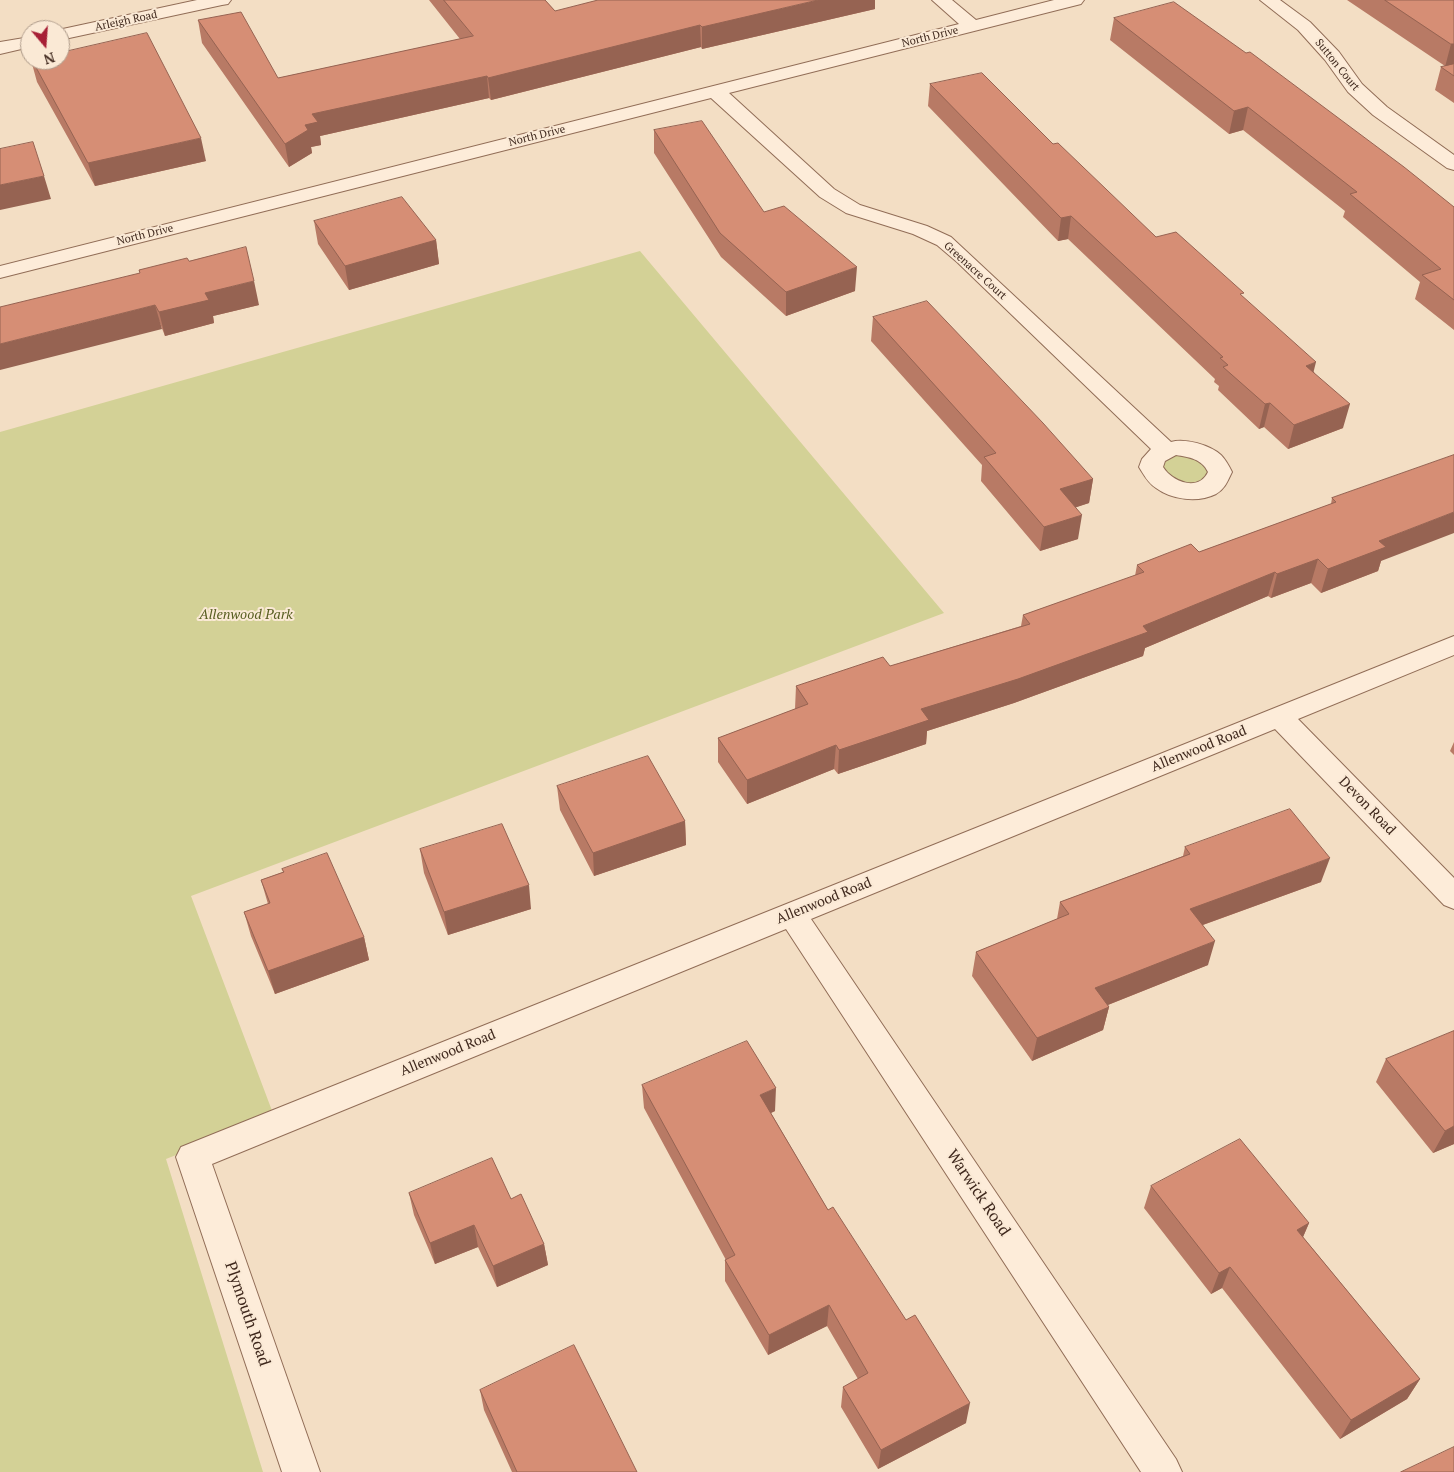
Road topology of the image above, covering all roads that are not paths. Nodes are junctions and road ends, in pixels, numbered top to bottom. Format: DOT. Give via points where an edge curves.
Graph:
graph roads {
  1 [pos="222,0"];
  2 [pos="941,0"];
  3 [pos="1075,0"];
  4 [pos="1269,0"];
  5 [pos="972,26"];
  6 [pos="70,33"];
  7 [pos="20,44"];
  8 [pos="0,48"];
  9 [pos="715,91"];
  10 [pos="1454,164"];
  11 [pos="0,272"];
  12 [pos="1166,450"];
  13 [pos="1454,645"];
  14 [pos="1279,716"];
  15 [pos="1454,897"];
  16 [pos="792,914"];
  17 [pos="193,1157"];
  18 [pos="301,1472"];
  19 [pos="1163,1472"];
  1 -- 6 [label="street, Arleigh Road"];
  2 -- 5 [label="street"];
  3 -- 5 [label="street, North Drive"];
  4 -- 10 [label="street, Sutton Court" via="1304,26 1332,56 1355,88 1380,111"];
  5 -- 9 [label="street, North Drive"];
  7 -- 8 [label="street"];
  9 -- 11 [label="street, North Drive"];
  9 -- 12 [label="street, Greenacre Court" via="827,193 853,209 920,230 944,242"];
  13 -- 14 [label="street, Allenwood Road"];
  14 -- 15 [label="street, Devon Road"];
  14 -- 16 [label="street, Allenwood Road"];
  16 -- 17 [label="street, Allenwood Road"];
  16 -- 19 [label="street, Warwick Road"];
  17 -- 18 [label="street, Plymouth Road"];
}
